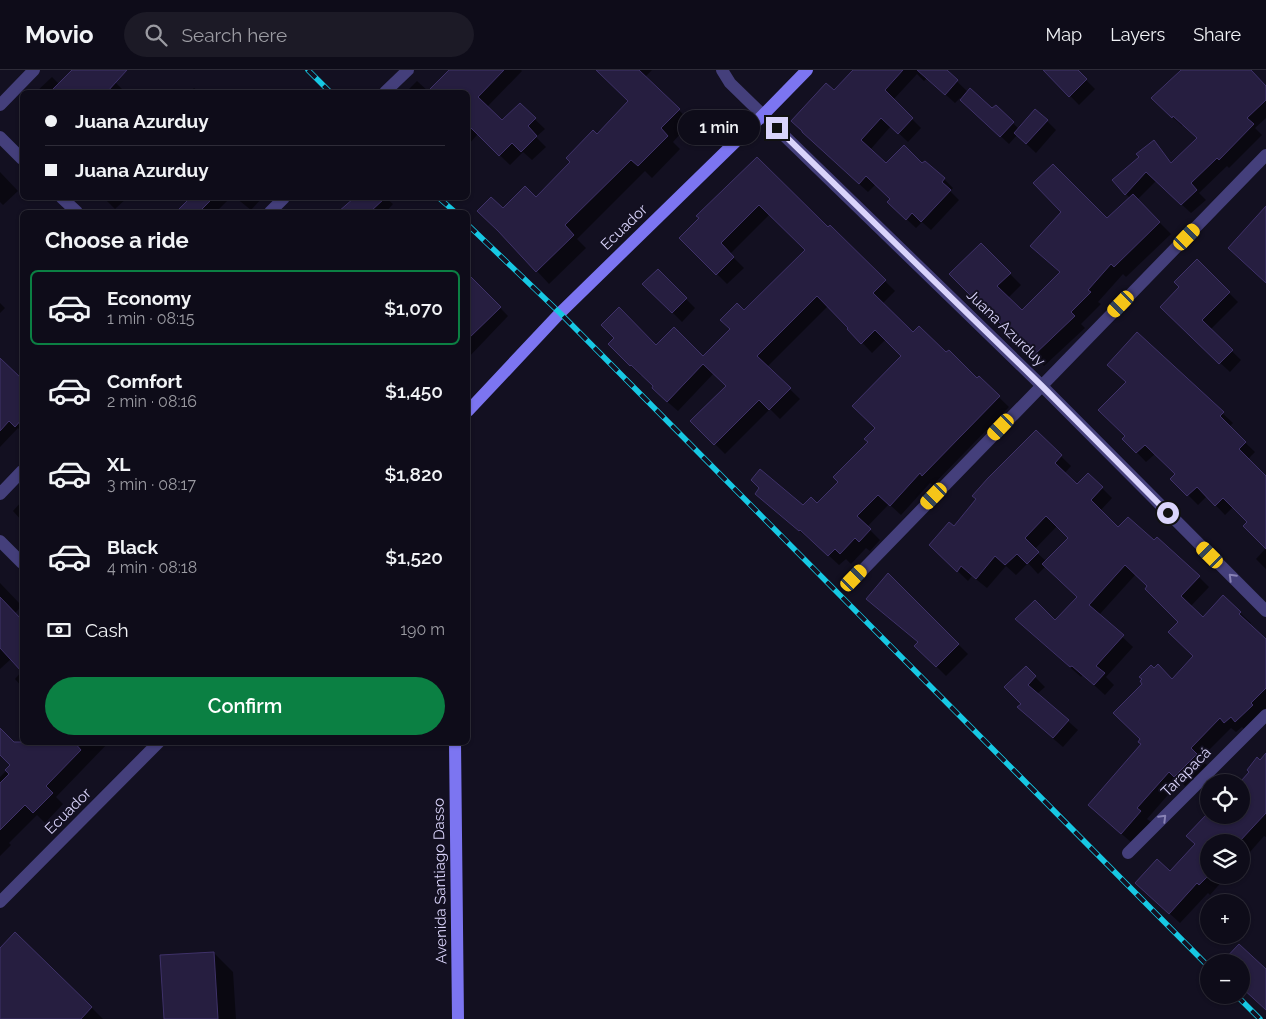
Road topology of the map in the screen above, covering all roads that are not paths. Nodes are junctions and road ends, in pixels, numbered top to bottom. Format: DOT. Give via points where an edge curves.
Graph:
graph roads {
  1 [pos="34,70"];
  2 [pos="408,70"];
  3 [pos="722,70"];
  4 [pos="807,70"];
  5 [pos="387,90"];
  6 [pos="0,105"];
  7 [pos="763,115"];
  8 [pos="0,137"];
  9 [pos="1266,155"];
  10 [pos="20,157"];
  11 [pos="64,200"];
  12 [pos="282,200"];
  13 [pos="75,210"];
  14 [pos="272,210"];
  15 [pos="1042,386"];
  16 [pos="470,409"];
  17 [pos="20,473"];
  18 [pos="0,494"];
  19 [pos="0,541"];
  20 [pos="20,561"];
  21 [pos="854,578"];
  22 [pos="1266,611"];
  23 [pos="1266,715"];
  24 [pos="156,745"];
  25 [pos="455,745"];
  26 [pos="1128,852"];
  27 [pos="0,902"];
  28 [pos="458,1019"];
  1 -- 6 [label="street"];
  2 -- 5 [label="street"];
  3 -- 7 [label="street, Juana Azurduy" via="730,83"];
  4 -- 7 [label="main road, Ecuador"];
  7 -- 15 [label="street, Juana Azurduy"];
  7 -- 16 [label="main road, Ecuador" via="560,313"];
  8 -- 10 [label="street"];
  9 -- 15 [label="street"];
  11 -- 13 [label="street"];
  12 -- 14 [label="street"];
  15 -- 21 [label="street"];
  22 -- 15 [label="street, Juana Azurduy, one-way"];
  17 -- 18 [label="street"];
  19 -- 20 [label="street"];
  26 -- 23 [label="street, Tarapacá, one-way"];
  24 -- 27 [label="street, Ecuador"];
  25 -- 28 [label="main road, Avenida Santiago Dasso"];
}
